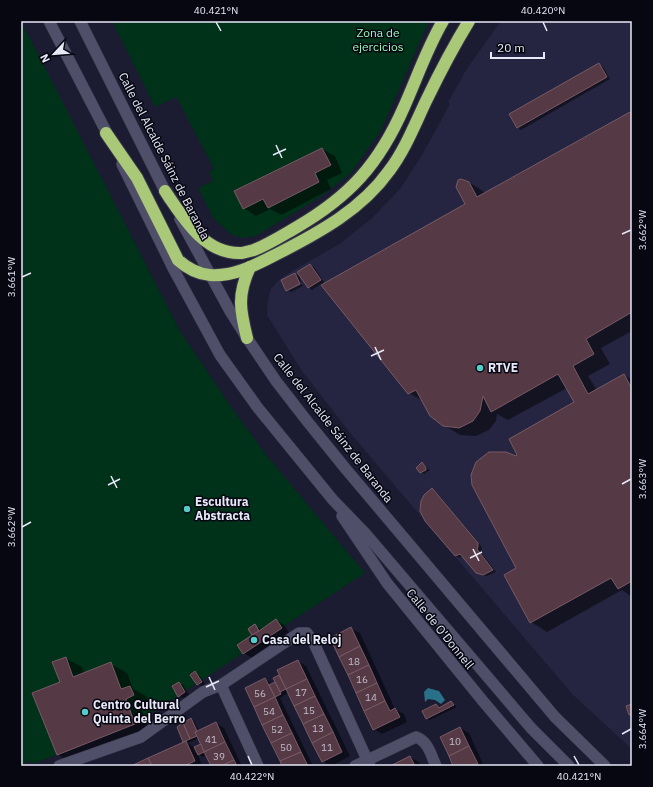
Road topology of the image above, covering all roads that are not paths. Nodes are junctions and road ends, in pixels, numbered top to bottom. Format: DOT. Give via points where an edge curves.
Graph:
graph roads {
  1 [pos="49,21"];
  2 [pos="80,21"];
  3 [pos="443,21"];
  4 [pos="469,21"];
  5 [pos="106,133"];
  6 [pos="165,191"];
  7 [pos="250,267"];
  8 [pos="211,275"];
  9 [pos="247,338"];
  10 [pos="333,500"];
  11 [pos="221,685"];
  12 [pos="369,763"];
  13 [pos="59,766"];
  14 [pos="258,766"];
  15 [pos="355,766"];
  16 [pos="436,766"];
  17 [pos="538,766"];
  18 [pos="570,766"];
  19 [pos="605,766"];
  1 -- 5 [label="street"];
  2 -- 6 [label="street, Calle del Alcalde Sáinz de Baranda"];
  3 -- 6 [label="highway" via="387,142 367,172 348,192 322,212 258,248 242,253 229,251 202,239 186,223"];
  4 -- 7 [label="highway" via="448,55 412,131 390,170 372,192 334,222"];
  5 -- 8 [label="highway" via="137,178 178,260 186,268"];
  5 -- 10 [label="street" via="174,270 220,355 258,408"];
  6 -- 8 [label="street, Calle del Alcalde Sáinz de Baranda"];
  7 -- 8 [label="highway" via="230,274"];
  7 -- 9 [label="highway" via="245,279 240,310"];
  8 -- 9 [label="street, Calle del Alcalde Sáinz de Baranda"];
  9 -- 19 [label="street, Calle del Alcalde Sáinz de Baranda" via="276,381 345,468 555,717"];
  10 -- 17 [label="street, Calle de O'Donnell" via="387,583"];
  10 -- 18 [label="street" via="365,533 531,728"];
  11 -- 12 [label="street" via="292,635 307,633"];
  11 -- 13 [label="street" via="202,692 141,737"];
  11 -- 14 [label="street"];
  12 -- 15 [label="street"];
  12 -- 16 [label="street" via="416,738 422,739"];
}
